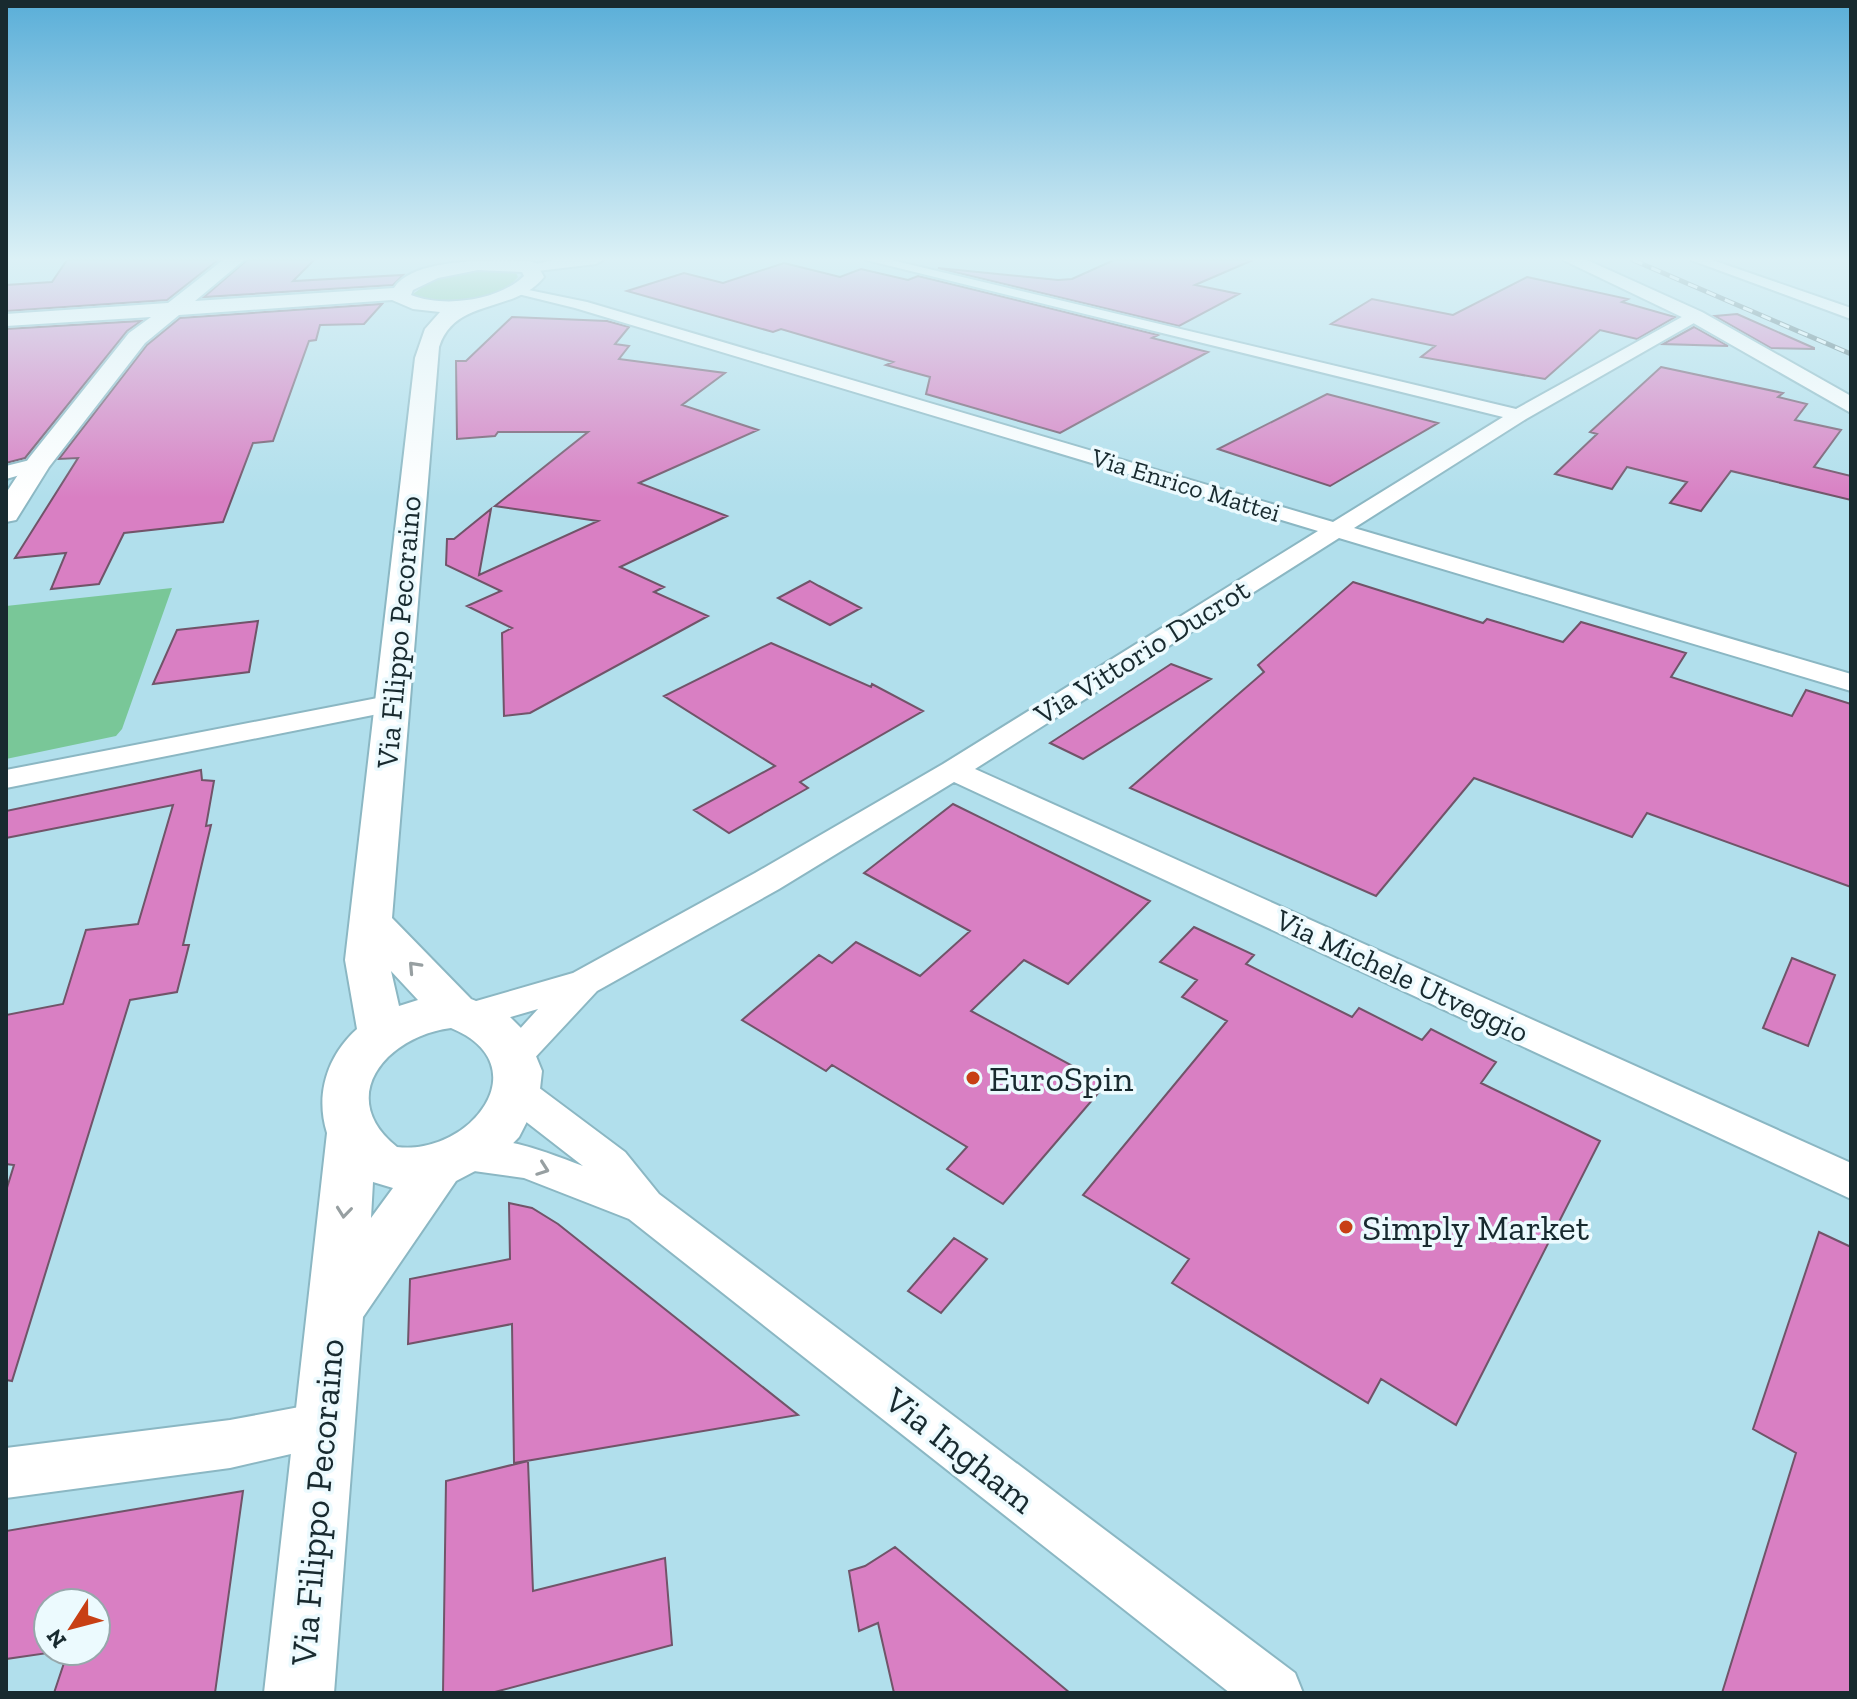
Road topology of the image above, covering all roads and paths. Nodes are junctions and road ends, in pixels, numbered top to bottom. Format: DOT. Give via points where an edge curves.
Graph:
graph roads {
  1 [pos="136,339"];
  2 [pos="697,339"];
  3 [pos="1203,339"];
  4 [pos="1654,339"];
  5 [pos="1735,339"];
  6 [pos="428,341"];
  7 [pos="1851,406"];
  8 [pos="1519,415"];
  9 [pos="38,464"];
  10 [pos="6,473"];
  11 [pos="6,514"];
  12 [pos="1336,530"];
  13 [pos="1851,683"];
  14 [pos="393,703"];
  15 [pos="953,770"];
  16 [pos="6,779"];
  17 [pos="373,924"];
  18 [pos="585,982"];
  19 [pos="464,1013"];
  20 [pos="381,1034"];
  21 [pos="516,1073"];
  22 [pos="352,1134"];
  23 [pos="451,1162"];
  24 [pos="1851,1182"];
  25 [pos="644,1206"];
  26 [pos="334,1312"];
  27 [pos="326,1425"];
  28 [pos="6,1473"];
  29 [pos="299,1693"];
  30 [pos="1275,1693"];
  1 -- 9 [label="street"];
  2 -- 12 [label="street, Via Enrico Mattei"];
  3 -- 8 [label="street"];
  4 -- 8 [label="street, Via Vittorio Ducrot"];
  5 -- 7 [label="street"];
  6 -- 14 [label="street, Via Filippo Pecoraino"];
  8 -- 12 [label="street, Via Vittorio Ducrot"];
  9 -- 10 [label="street"];
  9 -- 11 [label="street"];
  12 -- 13 [label="street, Via Enrico Mattei"];
  12 -- 15 [label="street, Via Vittorio Ducrot"];
  14 -- 16 [label="street"];
  14 -- 17 [label="street, Via Filippo Pecoraino"];
  15 -- 18 [label="street, Via Vittorio Ducrot"];
  15 -- 24 [label="street, Via Michele Utveggio"];
  19 -- 17 [label="street, one-way"];
  17 -- 20 [label="street, Via Filippo Pecoraino" via="367,960"];
  18 -- 19 [label="street"];
  18 -- 21 [label="street"];
  19 -- 20 [label="street" via="427,1014"];
  19 -- 21 [label="street" via="492,1026"];
  20 -- 22 [label="street" via="351,1073 345,1116"];
  21 -- 23 [label="street" via="502,1126 486,1143"];
  21 -- 25 [label="street" via="610,1164"];
  22 -- 23 [label="street" via="367,1155 387,1167"];
  22 -- 26 [label="street, Via Filippo Pecoraino, one-way"];
  23 -- 25 [label="street, one-way" via="526,1162"];
  23 -- 26 [label="street"];
  25 -- 30 [label="street, Via Ingham"];
  26 -- 27 [label="street, Via Filippo Pecoraino"];
  27 -- 28 [label="street" via="230,1444"];
  27 -- 29 [label="street, Via Filippo Pecoraino"];
}
